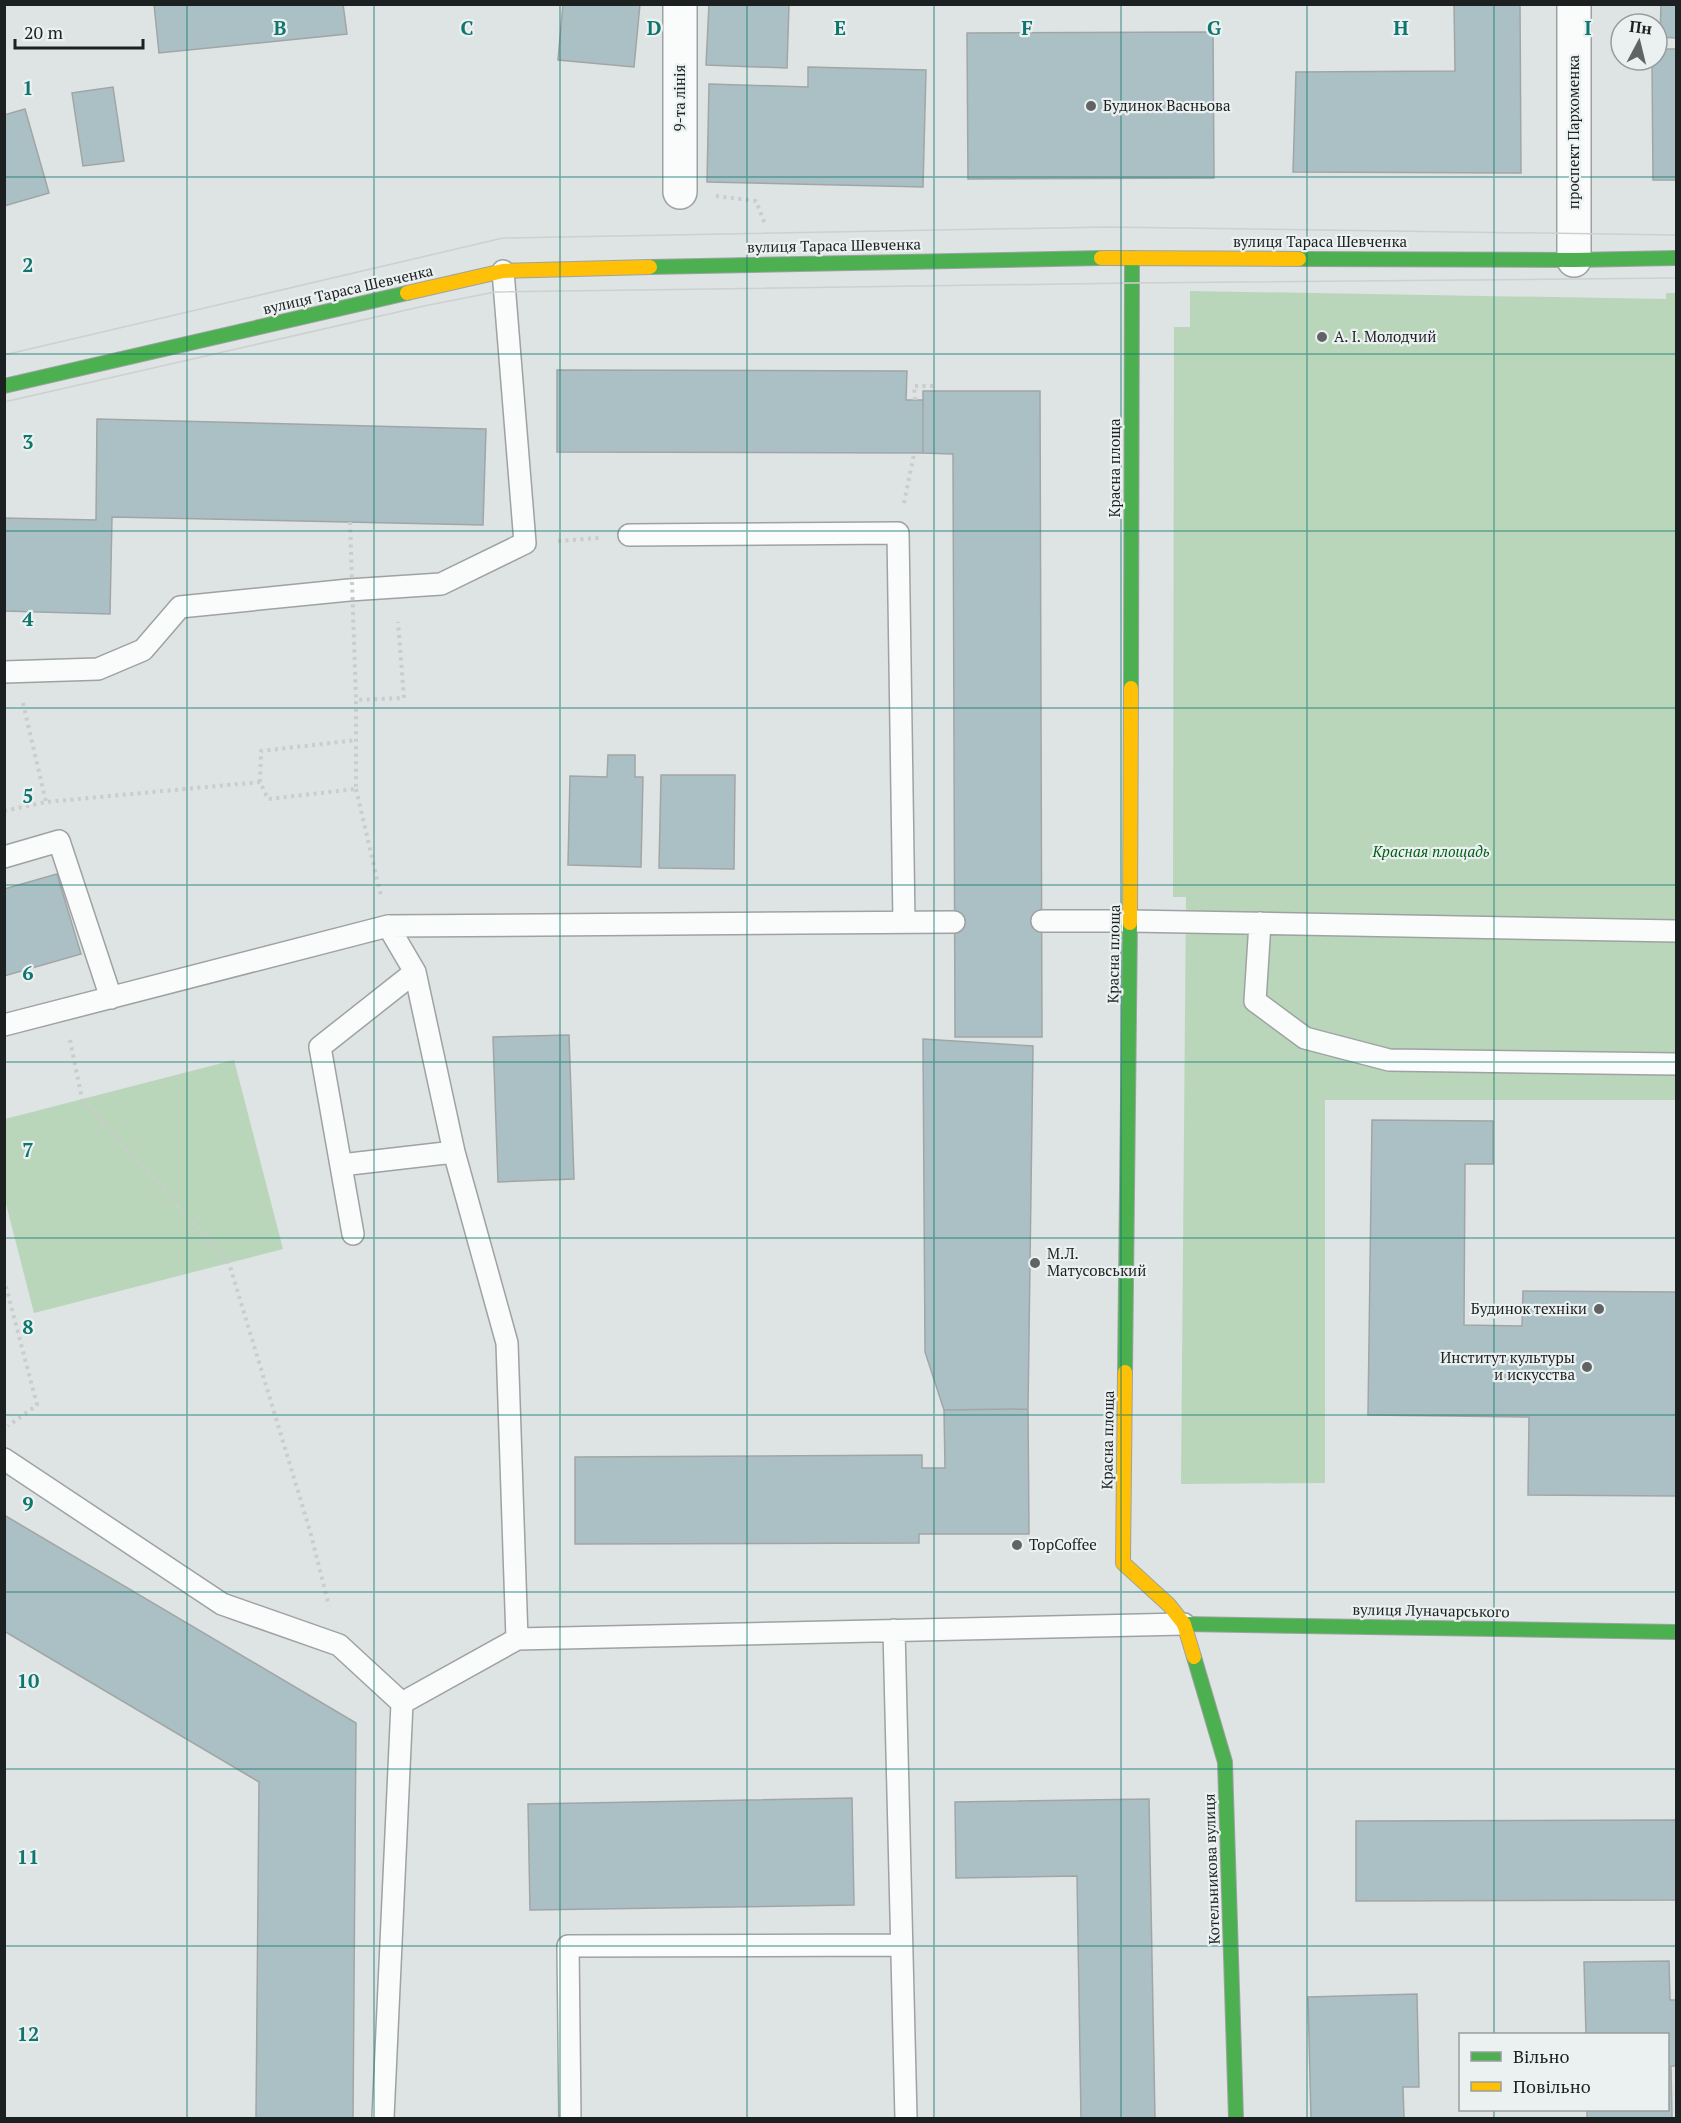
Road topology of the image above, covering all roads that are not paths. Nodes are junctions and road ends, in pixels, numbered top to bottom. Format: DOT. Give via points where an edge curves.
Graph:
graph roads {
  1 [pos="680,4"];
  2 [pos="1574,4"];
  3 [pos="680,192"];
  4 [pos="1132,258"];
  5 [pos="1677,258"];
  6 [pos="1574,260"];
  7 [pos="503,271"];
  8 [pos="4,386"];
  9 [pos="629,535"];
  10 [pos="10,672"];
  11 [pos="4,857"];
  12 [pos="1042,921"];
  13 [pos="1131,921"];
  14 [pos="904,922"];
  15 [pos="954,922"];
  16 [pos="1260,923"];
  17 [pos="388,926"];
  18 [pos="1677,931"];
  19 [pos="415,972"];
  20 [pos="111,998"];
  21 [pos="4,1024"];
  22 [pos="1677,1064"];
  23 [pos="454,1152"];
  24 [pos="341,1165"];
  25 [pos="353,1234"];
  26 [pos="4,1459"];
  27 [pos="1184,1624"];
  28 [pos="894,1630"];
  29 [pos="1677,1632"];
  30 [pos="518,1639"];
  31 [pos="402,1703"];
  32 [pos="901,1945"];
  33 [pos="383,2118"];
  34 [pos="570,2118"];
  35 [pos="906,2118"];
  36 [pos="1236,2118"];
  1 -- 3 [label="street, 9-та лінія"];
  2 -- 6 [label="street, проспект Пархоменка"];
  4 -- 6 [label="street, вулиця Тараса Шевченка"];
  4 -- 7 [label="street, вулиця Тараса Шевченка"];
  4 -- 13 [label="street, Красна площа"];
  5 -- 6 [label="street, вулиця Тараса Шевченка"];
  7 -- 8 [label="street, вулиця Тараса Шевченка"];
  7 -- 10 [label="lane" via="525,543 441,584 180,607 143,650 98,669"];
  9 -- 14 [label="lane" via="898,533"];
  11 -- 20 [label="lane" via="59,841"];
  12 -- 13 [label="lane"];
  13 -- 16 [label="lane"];
  13 -- 27 [label="street, Красна площа" via="1124,1563"];
  14 -- 15 [label="lane"];
  14 -- 17 [label="lane"];
  16 -- 18 [label="lane"];
  16 -- 22 [label="lane" via="1255,1001 1305,1038 1389,1060"];
  17 -- 19 [label="lane"];
  17 -- 20 [label="lane"];
  19 -- 23 [label="lane"];
  19 -- 24 [label="lane" via="320,1047"];
  20 -- 21 [label="lane"];
  23 -- 24 [label="lane"];
  23 -- 30 [label="lane" via="507,1343"];
  24 -- 25 [label="lane"];
  26 -- 31 [label="lane" via="222,1604 339,1645"];
  27 -- 28 [label="lane"];
  27 -- 29 [label="street, вулиця Луначарського"];
  27 -- 36 [label="street, Котельникова вулиця" via="1225,1762"];
  28 -- 30 [label="lane"];
  28 -- 32 [label="lane"];
  30 -- 31 [label="lane"];
  31 -- 33 [label="lane"];
  32 -- 34 [label="lane" via="568,1946"];
  32 -- 35 [label="lane"];
}
